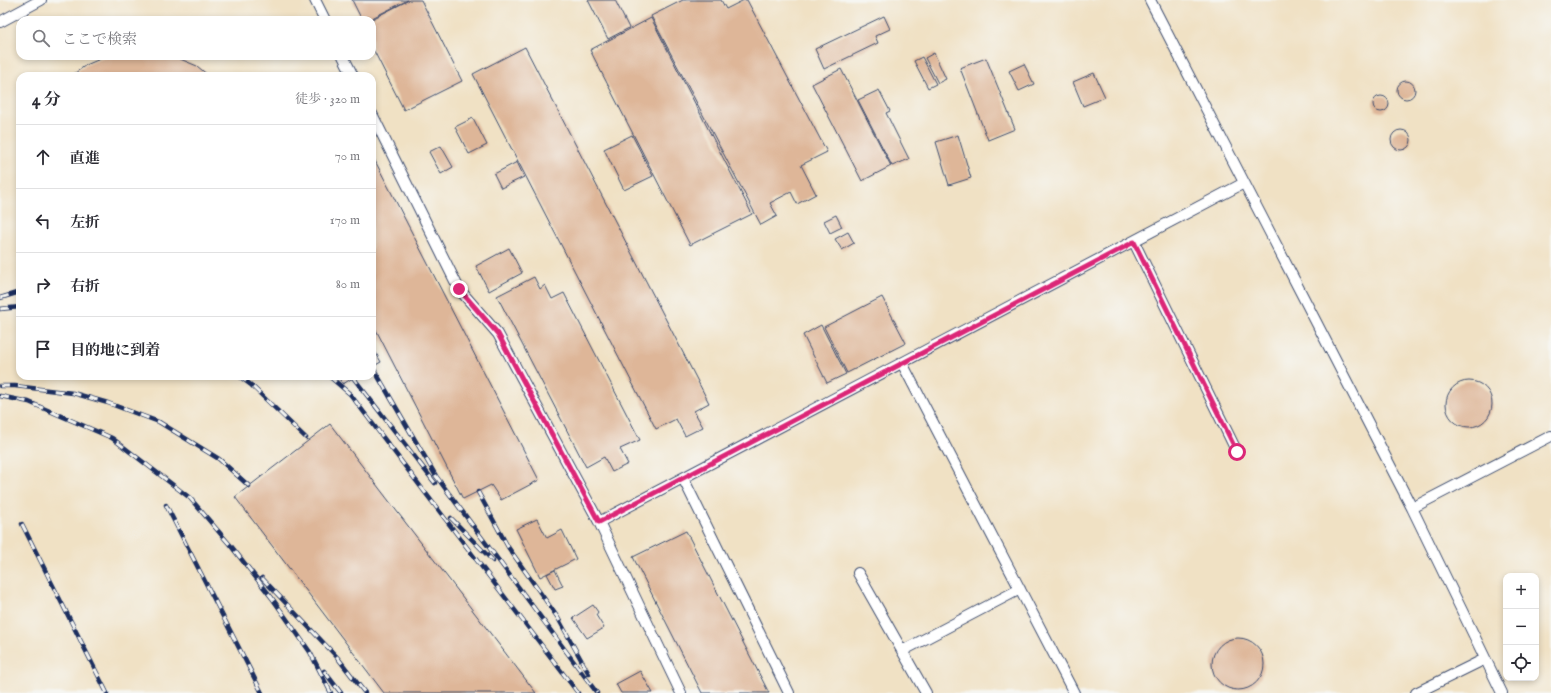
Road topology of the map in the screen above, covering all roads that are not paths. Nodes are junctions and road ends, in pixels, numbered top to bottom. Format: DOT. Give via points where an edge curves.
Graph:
graph roads {
  1 [pos="41,0"];
  2 [pos="315,0"];
  3 [pos="1150,0"];
  4 [pos="323,16"];
  5 [pos="0,22"];
  6 [pos="345,60"];
  7 [pos="351,72"];
  8 [pos="376,122"];
  9 [pos="1244,183"];
  10 [pos="1134,242"];
  11 [pos="902,363"];
  12 [pos="1551,436"];
  13 [pos="1237,452"];
  14 [pos="683,478"];
  15 [pos="1412,508"];
  16 [pos="599,522"];
  17 [pos="858,573"];
  18 [pos="1020,589"];
  19 [pos="902,651"];
  20 [pos="1485,659"];
  21 [pos="681,693"];
  22 [pos="789,693"];
  23 [pos="926,693"];
  24 [pos="1074,693"];
  25 [pos="1416,693"];
  26 [pos="1502,693"];
  1 -- 5 [label="lane"];
  2 -- 4 [label="lane"];
  3 -- 9 [label="lane"];
  6 -- 7 [label="lane"];
  8 -- 16 [label="lane" via="459,289 498,334"];
  9 -- 10 [label="lane"];
  9 -- 15 [label="lane"];
  10 -- 11 [label="lane"];
  10 -- 13 [label="lane"];
  11 -- 14 [label="lane"];
  11 -- 18 [label="lane"];
  12 -- 15 [label="lane"];
  14 -- 16 [label="lane"];
  14 -- 22 [label="lane"];
  15 -- 20 [label="lane"];
  16 -- 21 [label="lane"];
  17 -- 19 [label="lane"];
  18 -- 19 [label="lane"];
  18 -- 24 [label="lane"];
  19 -- 23 [label="lane"];
  20 -- 25 [label="lane"];
  20 -- 26 [label="lane"];
}
